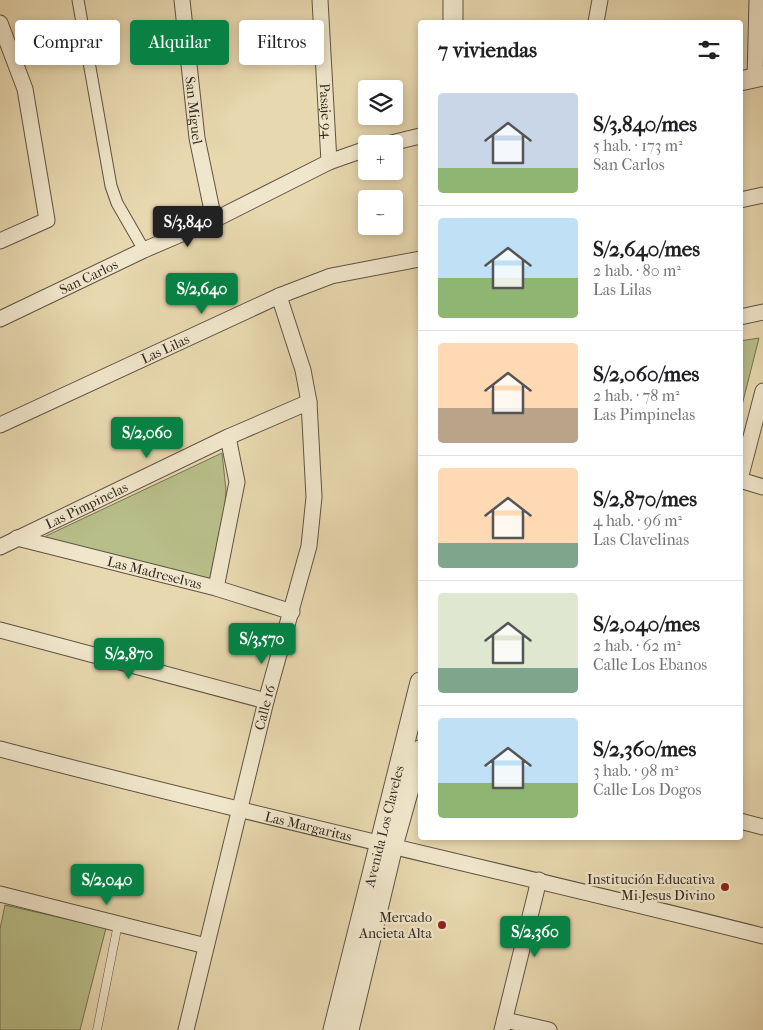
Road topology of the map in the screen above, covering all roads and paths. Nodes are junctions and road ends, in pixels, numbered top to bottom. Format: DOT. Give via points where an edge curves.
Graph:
graph roads {
  1 [pos="78,0"];
  2 [pos="182,0"];
  3 [pos="320,0"];
  4 [pos="453,0"];
  5 [pos="600,0"];
  6 [pos="757,0"];
  7 [pos="452,20"];
  8 [pos="596,20"];
  9 [pos="0,23"];
  10 [pos="753,78"];
  11 [pos="418,136"];
  12 [pos="403,140"];
  13 [pos="358,152"];
  14 [pos="329,162"];
  15 [pos="763,195"];
  16 [pos="743,199"];
  17 [pos="214,220"];
  18 [pos="0,241"];
  19 [pos="144,250"];
  20 [pos="418,259"];
  21 [pos="280,296"];
  22 [pos="763,312"];
  23 [pos="743,316"];
  24 [pos="0,320"];
  25 [pos="763,391"];
  26 [pos="309,402"];
  27 [pos="0,425"];
  28 [pos="228,437"];
  29 [pos="743,468"];
  30 [pos="743,481"];
  31 [pos="763,487"];
  32 [pos="17,538"];
  33 [pos="0,547"];
  34 [pos="216,588"];
  35 [pos="292,612"];
  36 [pos="0,630"];
  37 [pos="418,698"];
  38 [pos="266,701"];
  39 [pos="413,738"];
  40 [pos="0,749"];
  41 [pos="418,756"];
  42 [pos="240,810"];
  43 [pos="743,822"];
  44 [pos="763,827"];
  45 [pos="386,844"];
  46 [pos="539,880"];
  47 [pos="0,894"];
  48 [pos="118,924"];
  49 [pos="763,936"];
  50 [pos="206,946"];
  51 [pos="504,1025"];
  52 [pos="97,1030"];
  53 [pos="186,1030"];
  54 [pos="333,1030"];
  55 [pos="349,1030"];
  56 [pos="549,1030"];
  1 -- 19 [label="street" via="111,186"];
  2 -- 17 [label="street, San Miguel" via="198,146"];
  3 -- 14 [label="street, Pasaje 94"];
  4 -- 7 [label="street"];
  5 -- 8 [label="street"];
  6 -- 10 [label="street"];
  9 -- 18 [label="street" via="25,89 47,220"];
  11 -- 12 [label="street"];
  13 -- 14 [label="street, San Carlos"];
  14 -- 17 [label="street, San Carlos"];
  15 -- 16 [label="street"];
  17 -- 19 [label="street, San Carlos"];
  19 -- 24 [label="street, San Carlos"];
  20 -- 21 [label="street, Las Lilas" via="331,276"];
  21 -- 26 [label="street, Calle 16"];
  21 -- 27 [label="street, Las Lilas"];
  22 -- 23 [label="street"];
  25 -- 29 [label="street"];
  26 -- 28 [label="street, Las Pimpinelas"];
  26 -- 35 [label="street, Calle 16" via="314,497 309,546"];
  28 -- 32 [label="street, Las Pimpinelas"];
  28 -- 34 [label="street" via="237,482"];
  30 -- 31 [label="street"];
  32 -- 33 [label="street, Las Pimpinelas"];
  32 -- 34 [label="street, Las Madreselvas"];
  34 -- 35 [label="street, Las Madreselvas"];
  35 -- 38 [label="street, Calle 16"];
  36 -- 38 [label="street"];
  37 -- 39 [label="street, Avenida Los Claveles"];
  38 -- 42 [label="street, Calle 16"];
  39 -- 45 [label="street, Avenida Los Claveles"];
  40 -- 42 [label="street, Las Margaritas"];
  41 -- 45 [label="street, Avenida Los Claveles"];
  42 -- 45 [label="street, Las Margaritas"];
  42 -- 50 [label="street, Calle 16"];
  43 -- 44 [label="street"];
  45 -- 46 [label="street, Las Margaritas"];
  45 -- 54 [label="street, Avenida Los Claveles"];
  45 -- 55 [label="street, Avenida Los Claveles"];
  46 -- 49 [label="street, Las Margaritas"];
  46 -- 51 [label="street"];
  47 -- 48 [label="street"];
  48 -- 50 [label="street"];
  48 -- 52 [label="lane"];
  50 -- 53 [label="street, Calle 16"];
  51 -- 56 [label="street"];
}
